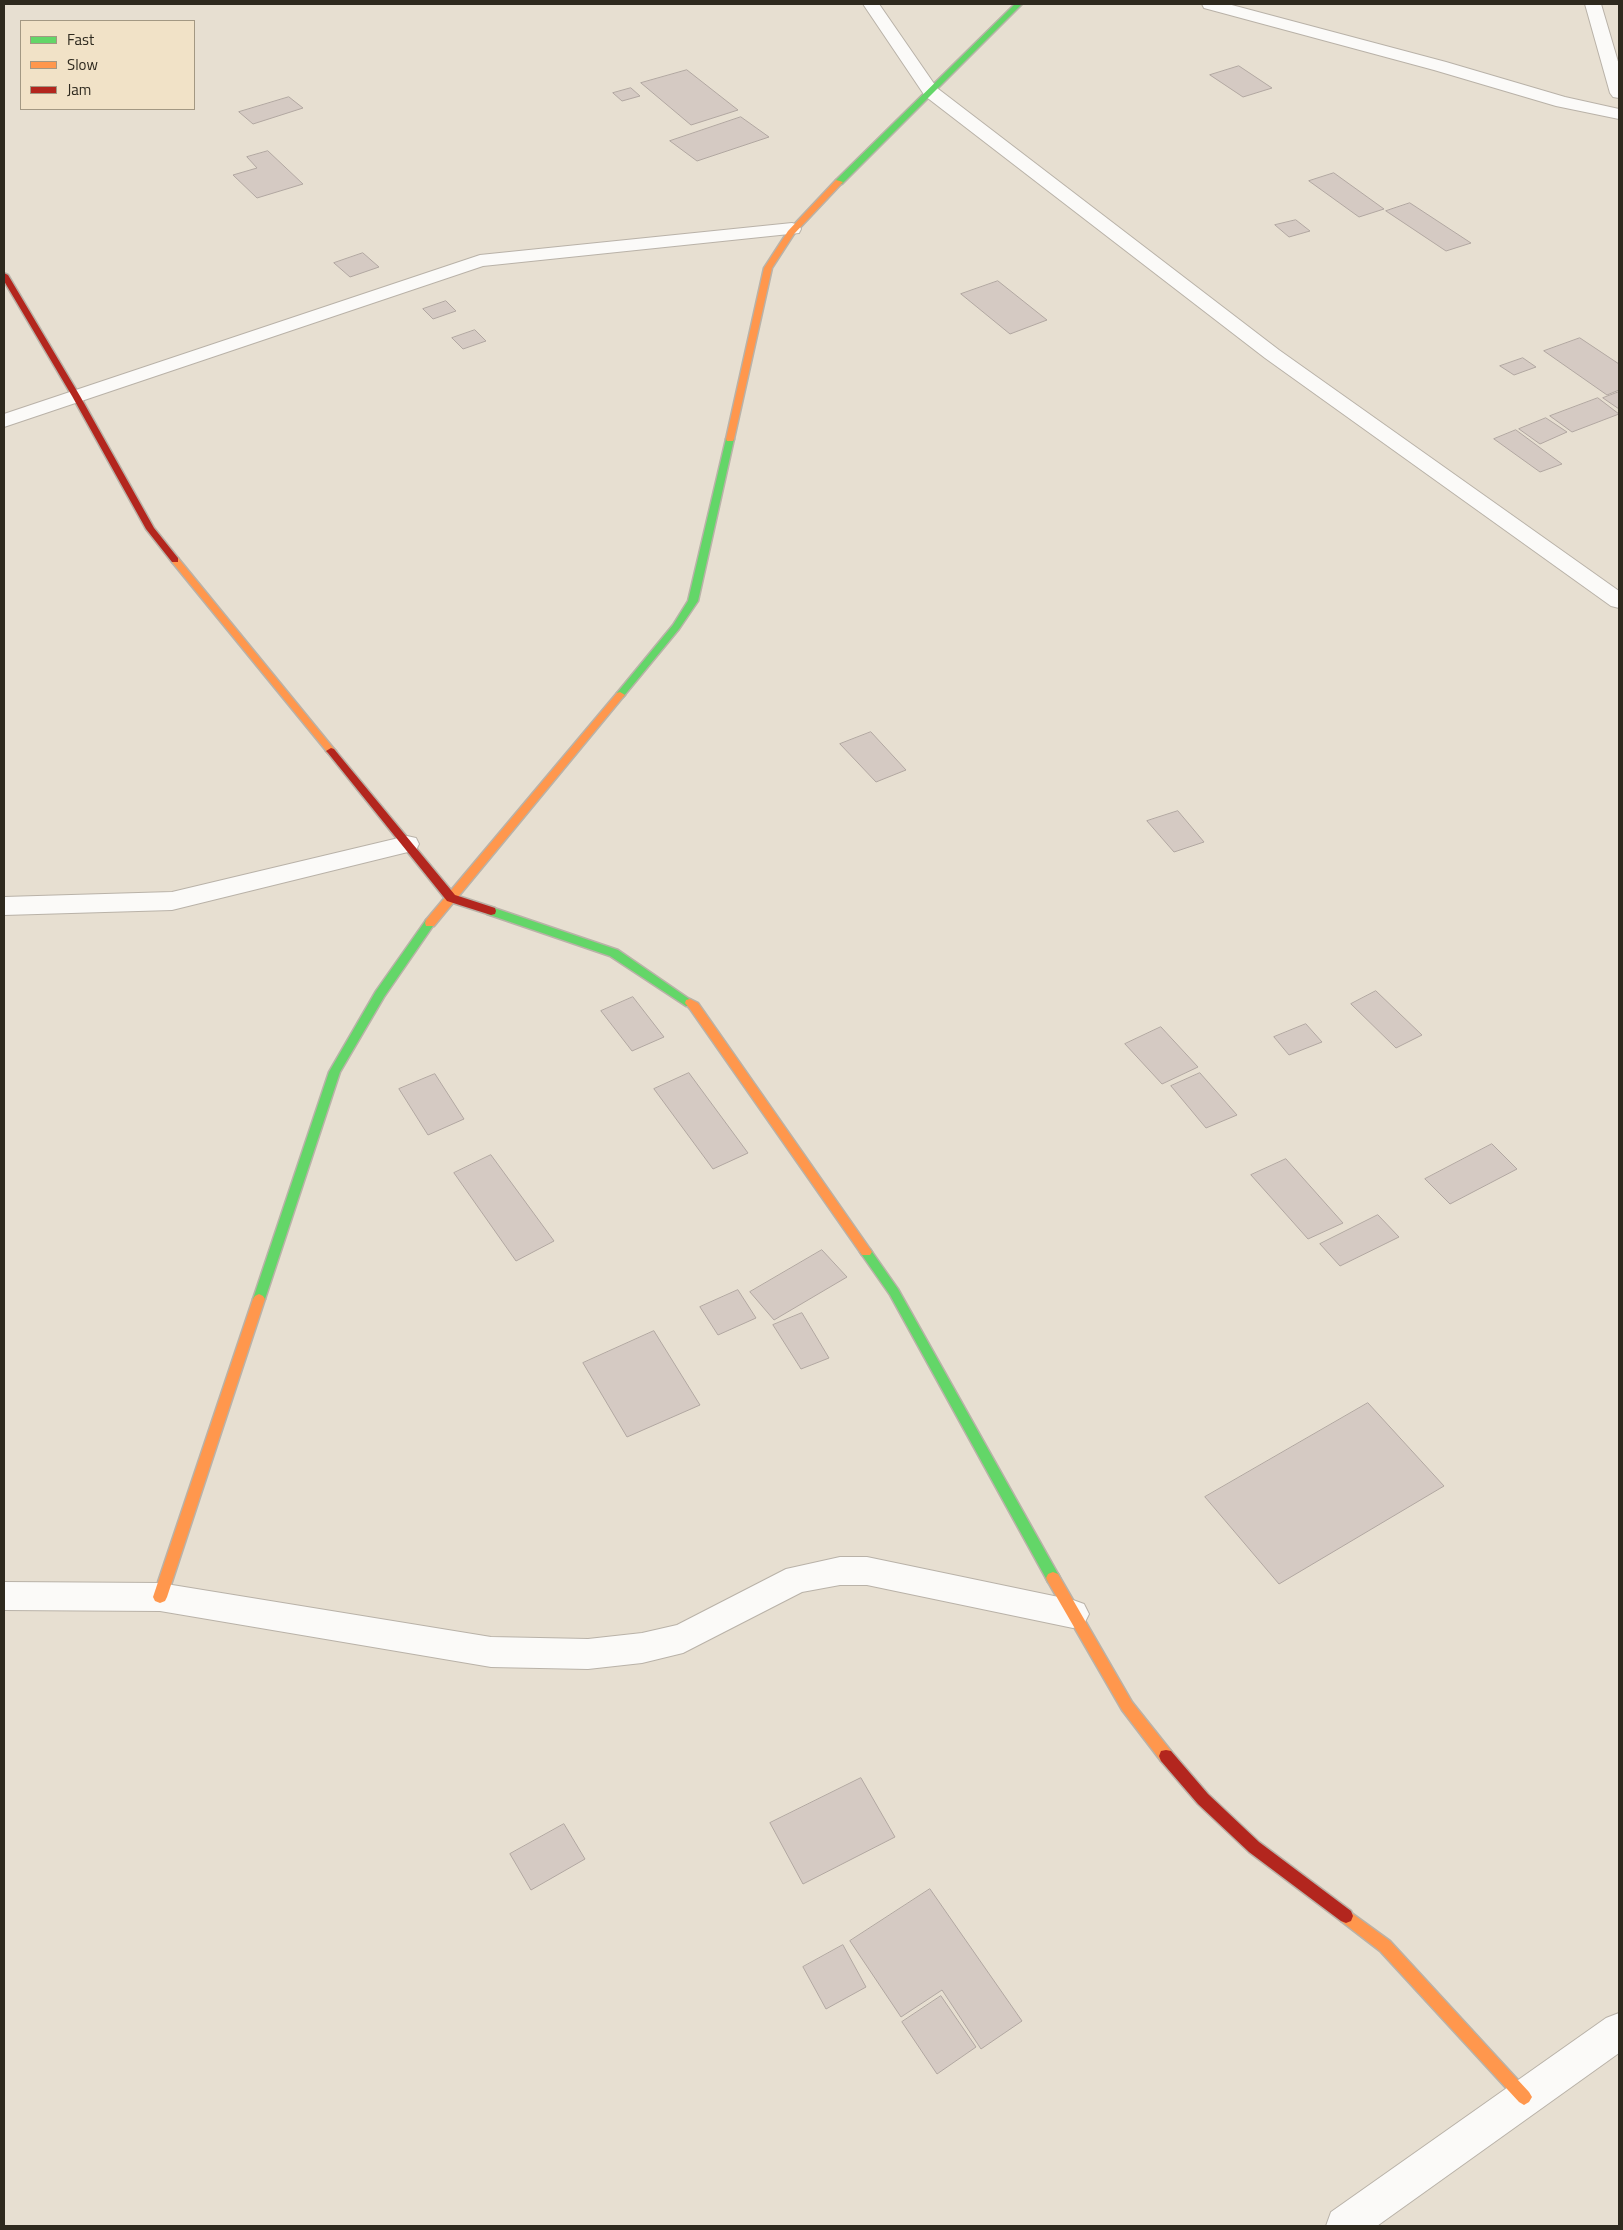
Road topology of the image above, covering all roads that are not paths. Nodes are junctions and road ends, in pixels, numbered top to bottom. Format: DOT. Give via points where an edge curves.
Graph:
graph roads {
  1 [pos="871,4"];
  2 [pos="1019,4"];
  3 [pos="1210,4"];
  4 [pos="1592,4"];
  5 [pos="931,92"];
  6 [pos="1619,93"];
  7 [pos="1619,114"];
  8 [pos="792,229"];
  9 [pos="4,275"];
  10 [pos="76,396"];
  11 [pos="4,421"];
  12 [pos="1619,601"];
  13 [pos="407,844"];
  14 [pos="451,898"];
  15 [pos="4,906"];
  16 [pos="4,1596"];
  17 [pos="160,1597"];
  18 [pos="1072,1614"];
  19 [pos="1619,2030"];
  20 [pos="1524,2097"];
  21 [pos="1345,2226"];
  1 -- 5 [label="street"];
  2 -- 5 [label="street"];
  3 -- 7 [label="street" via="1562,102"];
  4 -- 6 [label="street"];
  5 -- 8 [label="street"];
  5 -- 12 [label="street" via="1272,354"];
  8 -- 10 [label="street" via="480,261"];
  8 -- 14 [label="street" via="768,268 693,601 676,627"];
  9 -- 10 [label="street"];
  10 -- 11 [label="street"];
  10 -- 13 [label="street" via="150,529"];
  13 -- 14 [label="street"];
  13 -- 15 [label="street" via="172,901"];
  14 -- 17 [label="street" via="422,933 380,994 335,1072"];
  14 -- 18 [label="street" via="614,953 694,1006 894,1292"];
  16 -- 17 [label="street"];
  17 -- 18 [label="street" via="492,1652 546,1654 588,1654 642,1648 683,1638 797,1579 840,1571 867,1571"];
  18 -- 20 [label="street" via="1127,1706 1203,1799 1254,1847 1385,1946"];
  19 -- 20 [label="street"];
  20 -- 21 [label="street"];
}
